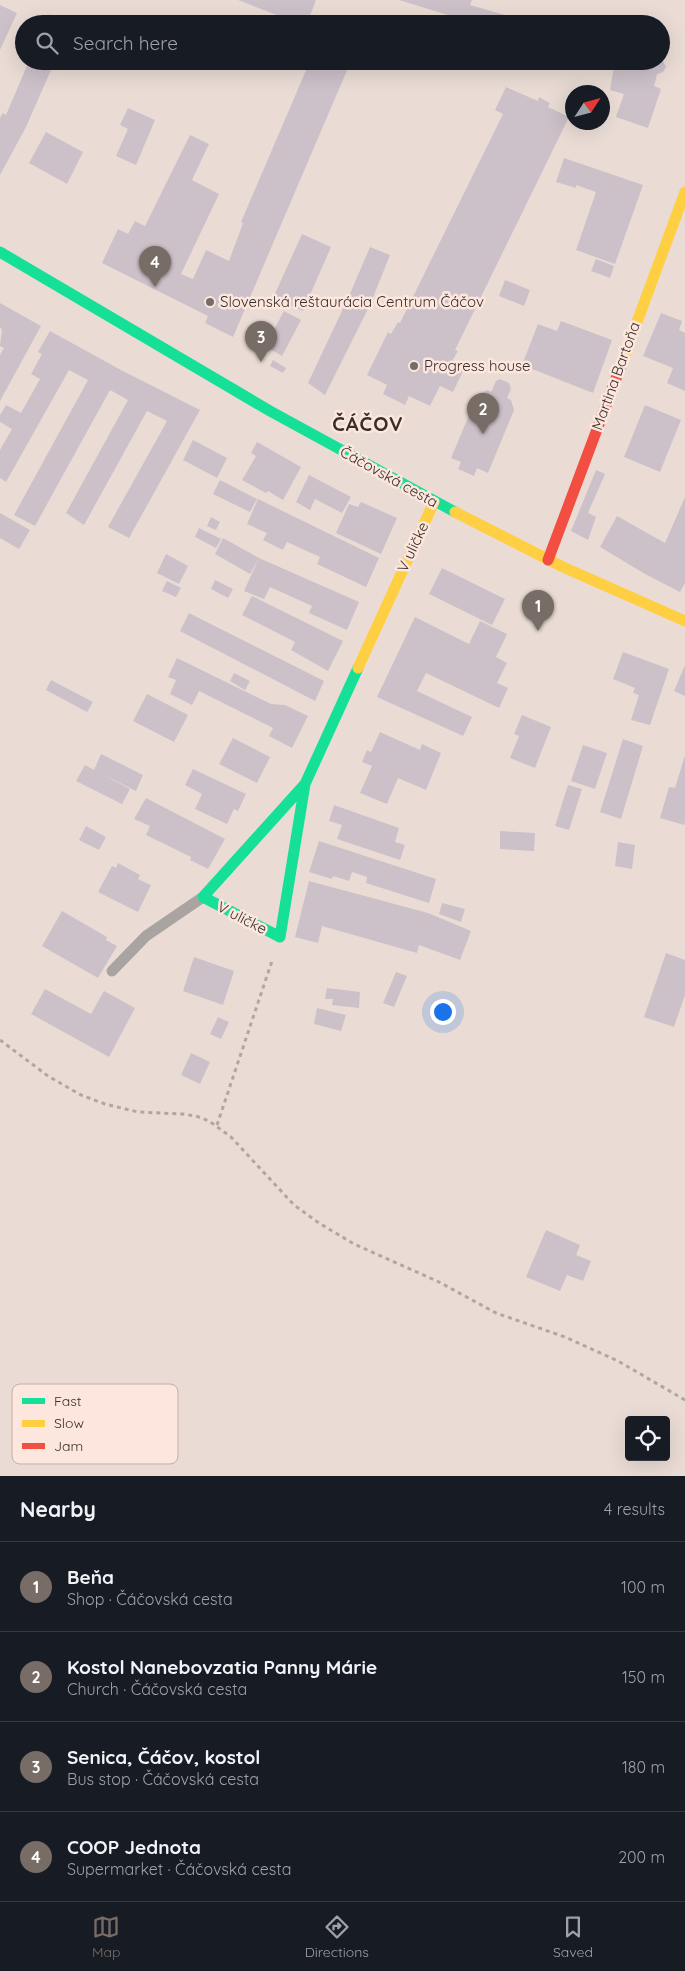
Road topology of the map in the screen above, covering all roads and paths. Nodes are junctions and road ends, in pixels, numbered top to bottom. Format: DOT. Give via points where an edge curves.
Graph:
graph roads {
  1 [pos="685,192"];
  2 [pos="0,252"];
  3 [pos="434,502"];
  4 [pos="548,560"];
  5 [pos="685,622"];
  6 [pos="305,784"];
  7 [pos="203,897"];
  8 [pos="280,937"];
  9 [pos="112,971"];
  10 [pos="0,1040"];
  11 [pos="217,1125"];
  12 [pos="685,1400"];
  1 -- 4 [label="street, Martina Bartoňa"];
  2 -- 3 [label="street, Čáčovská cesta" via="225,386"];
  3 -- 4 [label="street, Čáčovská cesta"];
  3 -- 6 [label="street, V uličke"];
  4 -- 5 [label="street, Čáčovská cesta"];
  6 -- 7 [label="street, V uličke"];
  6 -- 8 [label="street, V uličke"];
  7 -- 8 [label="street, V uličke"];
  7 -- 9 [label="lane" via="146,936"];
  8 -- 11 [label="path"];
  10 -- 11 [label="path" via="48,1076 105,1104 138,1112 196,1116"];
  11 -- 12 [label="path" via="294,1205 354,1244 438,1282 496,1313 565,1336 618,1361"];
}
